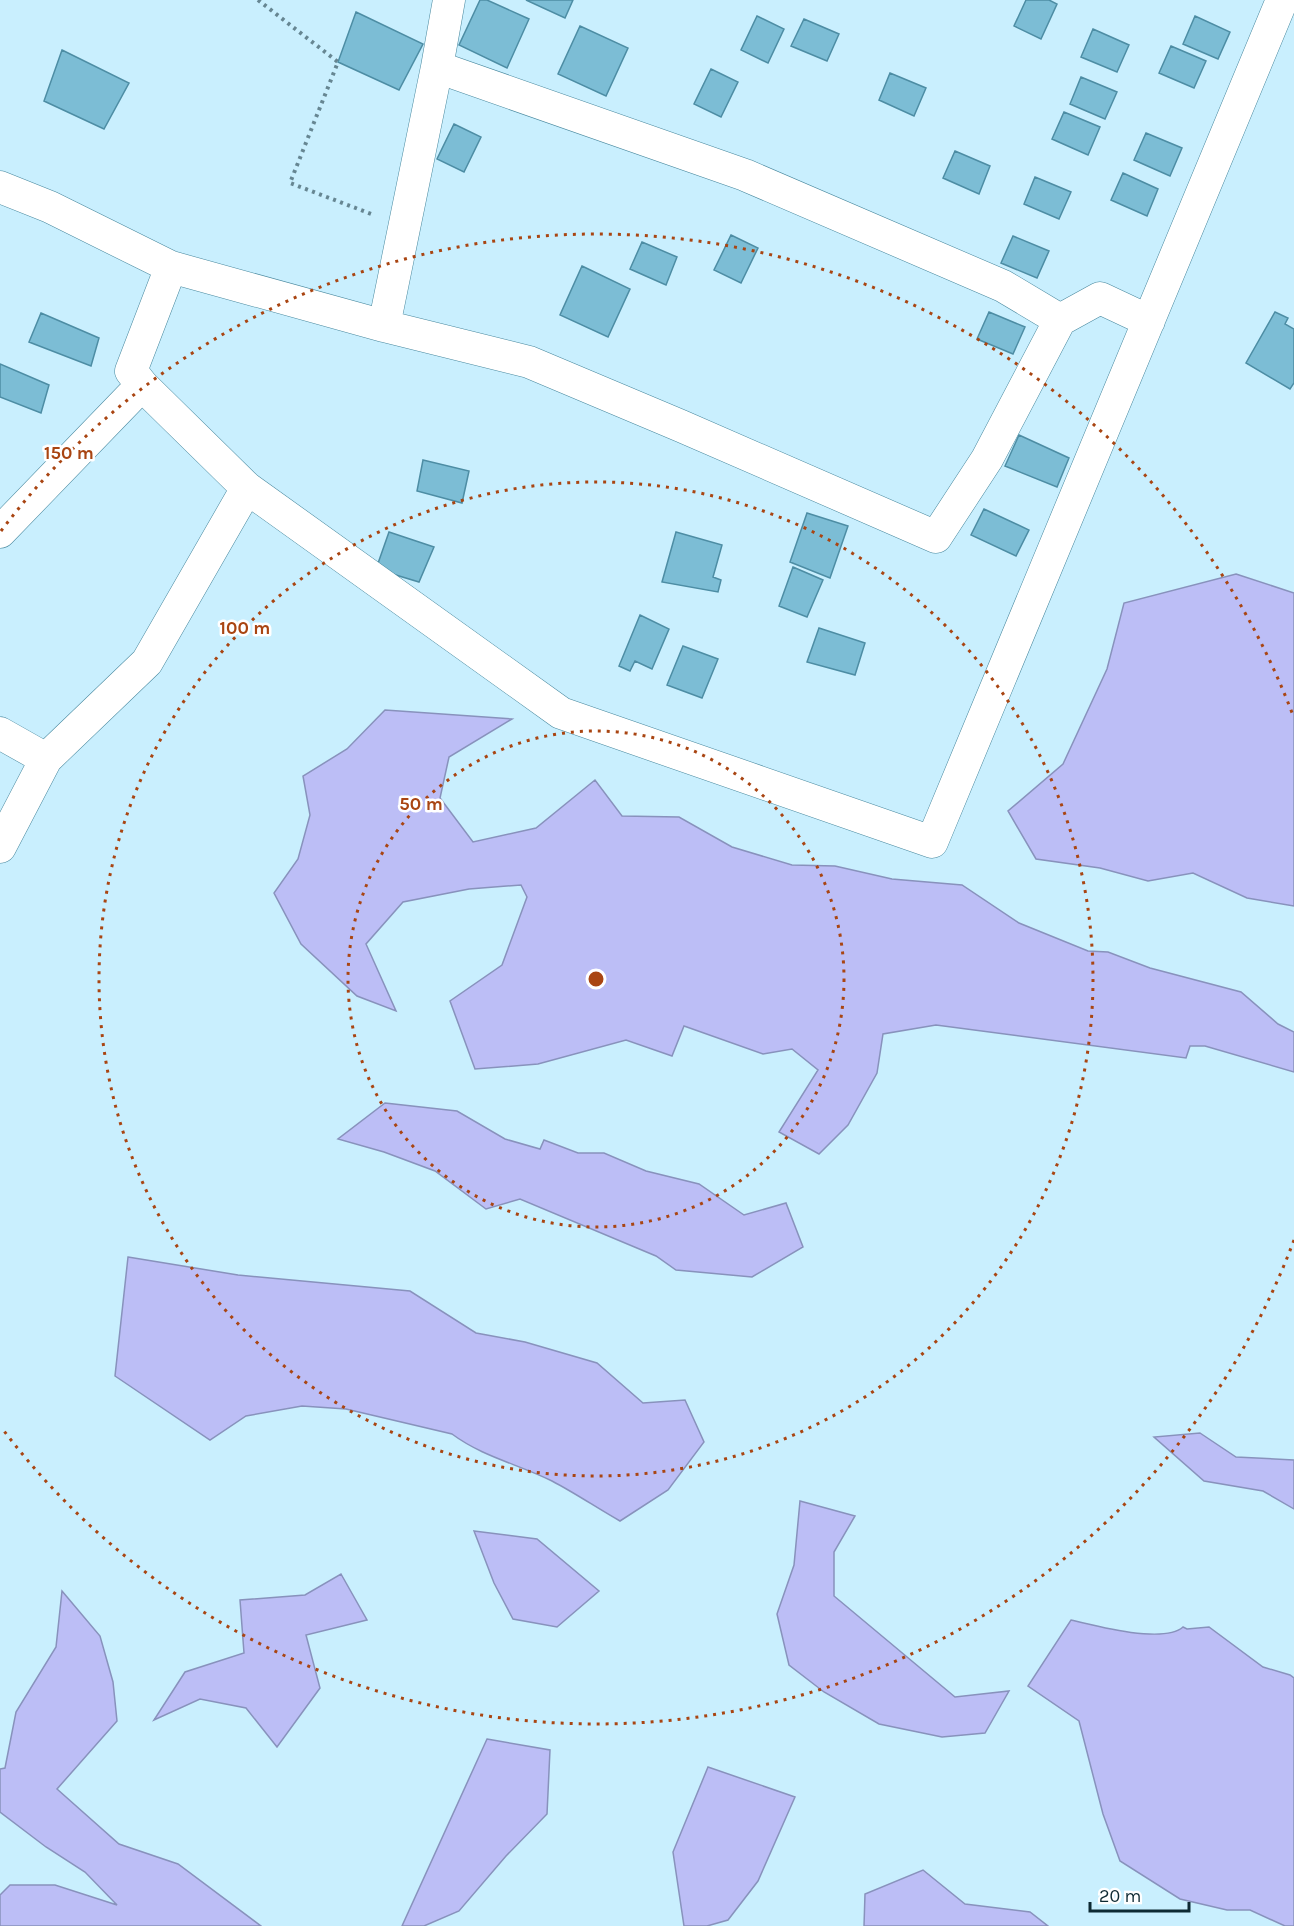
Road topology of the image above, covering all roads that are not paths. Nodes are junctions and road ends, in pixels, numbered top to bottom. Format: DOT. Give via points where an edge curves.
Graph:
graph roads {
  1 [pos="449,0"];
  2 [pos="1282,0"];
  3 [pos="437,67"];
  4 [pos="0,187"];
  5 [pos="171,267"];
  6 [pos="1060,320"];
  7 [pos="1149,321"];
  8 [pos="384,326"];
  9 [pos="142,385"];
  10 [pos="246,488"];
  11 [pos="0,532"];
  12 [pos="0,733"];
  13 [pos="45,759"];
  14 [pos="0,847"];
  1 -- 3 [label="street"];
  2 -- 7 [label="street"];
  3 -- 6 [label="street" via="745,175 1003,286"];
  3 -- 8 [label="street"];
  4 -- 5 [label="street" via="51,207"];
  5 -- 8 [label="street"];
  5 -- 9 [label="street" via="131,371"];
  6 -- 7 [label="street" via="1100,298"];
  6 -- 8 [label="street" via="987,459 936,537 529,362"];
  7 -- 10 [label="street" via="932,842 561,713"];
  9 -- 10 [label="street"];
  9 -- 11 [label="street"];
  10 -- 13 [label="street" via="147,662"];
  12 -- 13 [label="street"];
  13 -- 14 [label="street"];
}
